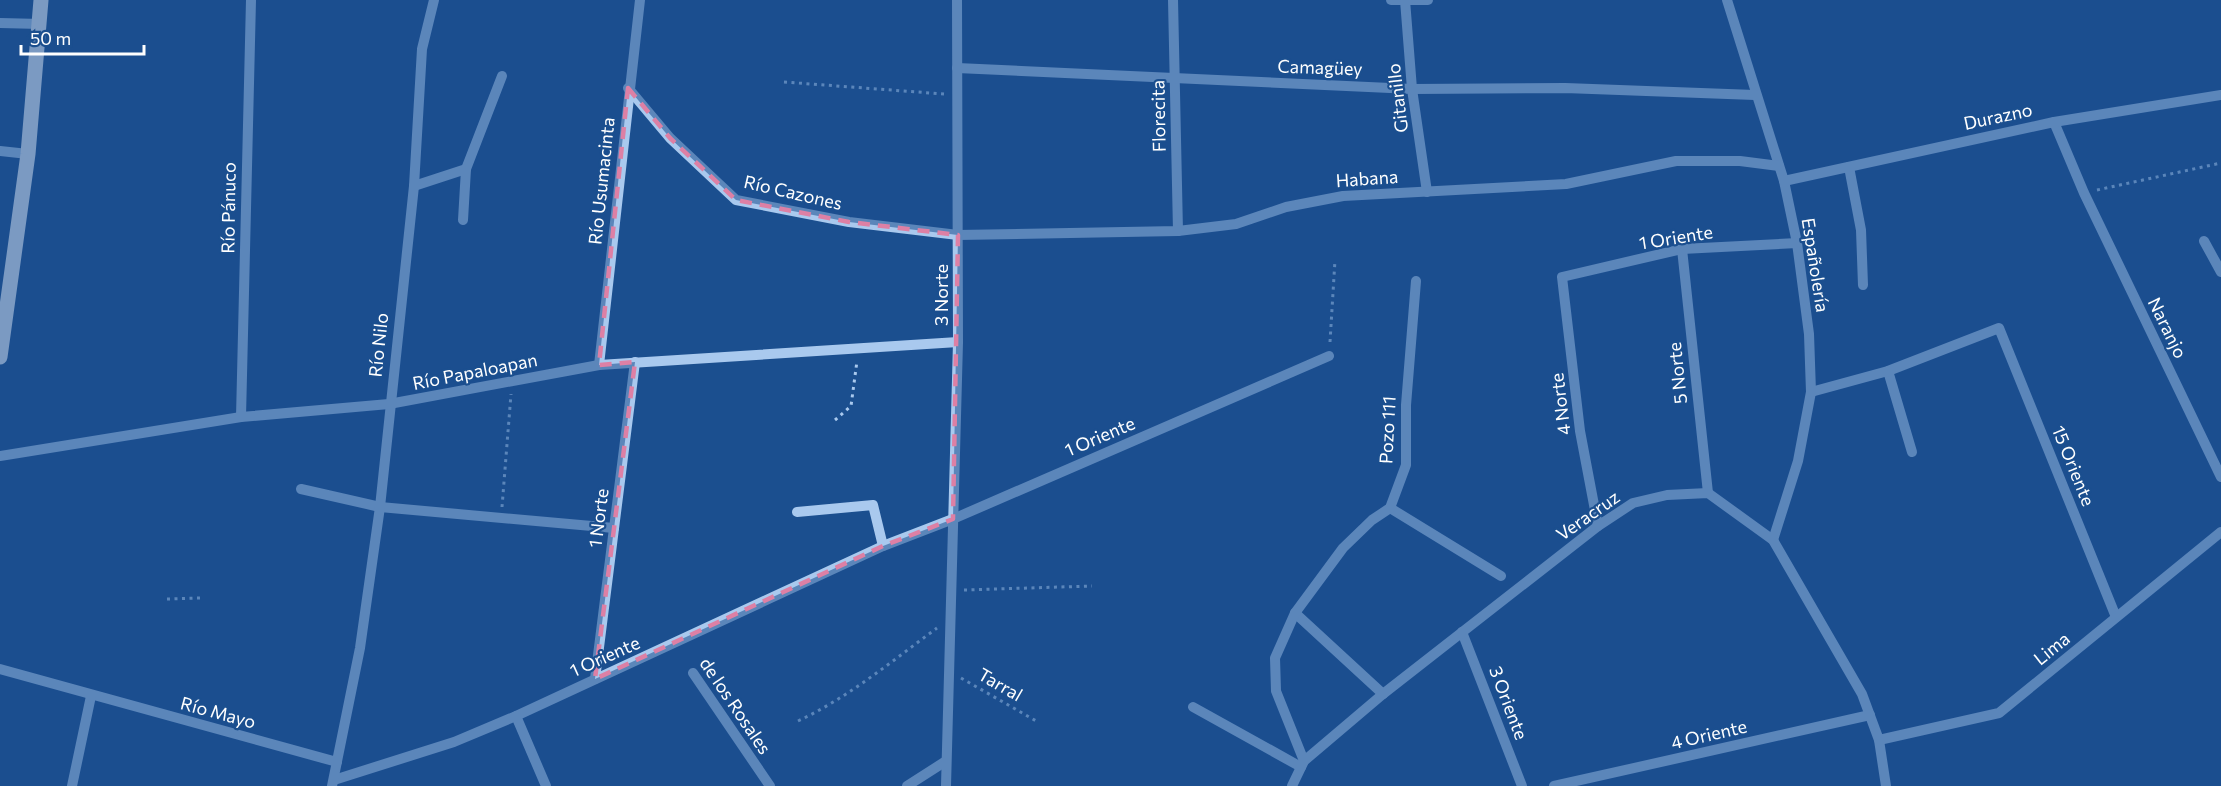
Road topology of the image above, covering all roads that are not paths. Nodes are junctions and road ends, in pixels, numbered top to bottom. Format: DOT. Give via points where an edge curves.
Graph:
graph roads {
  1 [pos="41,0"];
  2 [pos="251,0"];
  3 [pos="434,0"];
  4 [pos="640,0"];
  5 [pos="957,0"];
  6 [pos="1173,0"];
  7 [pos="1391,0"];
  8 [pos="1405,0"];
  9 [pos="1428,0"];
  10 [pos="1726,0"];
  11 [pos="0,23"];
  12 [pos="41,24"];
  13 [pos="957,68"];
  14 [pos="502,76"];
  15 [pos="1174,79"];
  16 [pos="628,88"];
  17 [pos="1412,89"];
  18 [pos="1755,95"];
  19 [pos="2221,95"];
  20 [pos="2054,122"];
  21 [pos="0,151"];
  22 [pos="28,154"];
  23 [pos="1779,166"];
  24 [pos="1850,167"];
  25 [pos="466,169"];
  26 [pos="1784,181"];
  27 [pos="414,186"];
  28 [pos="1427,192"];
  29 [pos="463,220"];
  30 [pos="1178,231"];
  31 [pos="958,235"];
  32 [pos="2204,241"];
  33 [pos="1797,243"];
  34 [pos="1682,249"];
  35 [pos="2221,272"];
  36 [pos="1562,277"];
  37 [pos="1416,281"];
  38 [pos="1863,285"];
  39 [pos="958,342"];
  40 [pos="1329,356"];
  41 [pos="0,357"];
  42 [pos="635,362"];
  43 [pos="599,365"];
  44 [pos="1888,371"];
  45 [pos="1811,392"];
  46 [pos="389,404"];
  47 [pos="241,417"];
  48 [pos="1911,452"];
  49 [pos="0,456"];
  50 [pos="2221,477"];
  51 [pos="301,489"];
  52 [pos="1708,493"];
  53 [pos="380,507"];
  54 [pos="1390,508"];
  55 [pos="797,512"];
  56 [pos="953,519"];
  57 [pos="1598,526"];
  58 [pos="614,528"];
  59 [pos="2221,532"];
  60 [pos="1773,540"];
  61 [pos="883,546"];
  62 [pos="1502,576"];
  63 [pos="1295,613"];
  64 [pos="2116,617"];
  65 [pos="1462,632"];
  66 [pos="0,669"];
  67 [pos="693,673"];
  68 [pos="595,679"];
  69 [pos="1383,694"];
  70 [pos="91,696"];
  71 [pos="1193,707"];
  72 [pos="1870,715"];
  73 [pos="516,716"];
  74 [pos="1879,740"];
  75 [pos="945,761"];
  76 [pos="337,762"];
  77 [pos="1302,764"];
  78 [pos="333,783"];
  79 [pos="72,786"];
  80 [pos="546,786"];
  81 [pos="770,786"];
  82 [pos="907,786"];
  83 [pos="946,786"];
  84 [pos="1292,786"];
  85 [pos="1522,786"];
  86 [pos="1554,786"];
  87 [pos="1886,786"];
  1 -- 12 [label="main road"];
  2 -- 47 [label="street, Río Pánuco"];
  3 -- 27 [label="street, Río Nilo" via="422,50"];
  4 -- 16 [label="street, Río Usumacinta"];
  5 -- 13 [label="street, 3 Norte"];
  6 -- 15 [label="street, Florecita"];
  7 -- 8 [label="street"];
  8 -- 9 [label="street"];
  8 -- 17 [label="street, Gitanillo"];
  10 -- 18 [label="street, Españolería"];
  11 -- 12 [label="street"];
  12 -- 22 [label="main road"];
  13 -- 15 [label="street, Camagüey"];
  13 -- 31 [label="street, 3 Norte"];
  14 -- 25 [label="street"];
  15 -- 17 [label="street, Camagüey"];
  15 -- 30 [label="street, Florecita"];
  16 -- 31 [label="street, Río Cazones" via="670,138 736,200 849,222"];
  16 -- 43 [label="street, Río Usumacinta"];
  17 -- 18 [label="street, Camagüey" via="1565,88"];
  17 -- 28 [label="street, Gitanillo"];
  18 -- 23 [label="street, Españolería"];
  19 -- 20 [label="street, Durazno"];
  20 -- 24 [label="street, Durazno"];
  20 -- 50 [label="street, Naranjo" via="2084,193"];
  21 -- 22 [label="street"];
  22 -- 41 [label="main road"];
  23 -- 26 [label="street, Españolería"];
  23 -- 28 [label="street, Habana" via="1676,160 1566,183"];
  24 -- 26 [label="street, Durazno"];
  24 -- 38 [label="street" via="1861,230"];
  25 -- 27 [label="street"];
  25 -- 29 [label="street"];
  26 -- 33 [label="street, Españolería"];
  27 -- 46 [label="street, Río Nilo"];
  28 -- 30 [label="street, Habana" via="1342,196 1286,207 1236,224"];
  30 -- 31 [label="street, Habana"];
  31 -- 39 [label="street, 3 Norte"];
  32 -- 35 [label="street"];
  33 -- 34 [label="street, 1 Oriente"];
  33 -- 45 [label="street, Españolería" via="1809,334"];
  34 -- 36 [label="street, 1 Oriente"];
  34 -- 52 [label="street, 5 Norte"];
  36 -- 57 [label="street, 4 Norte" via="1580,431"];
  37 -- 54 [label="street, Pozo 111" via="1406,405 1406,465"];
  39 -- 42 [label="street, Río Papaloapan"];
  39 -- 56 [label="street, 3 Norte"];
  40 -- 56 [label="street, 1 Oriente"];
  42 -- 43 [label="street, Río Papaloapan"];
  42 -- 58 [label="street, 1 Norte"];
  43 -- 46 [label="street, Río Papaloapan"];
  44 -- 45 [label="street"];
  44 -- 48 [label="street"];
  44 -- 64 [label="street, 15 Oriente" via="1999,328"];
  45 -- 60 [label="street, Españolería" via="1798,461"];
  46 -- 47 [label="street, Río Papaloapan"];
  46 -- 53 [label="street, Río Nilo"];
  47 -- 49 [label="street, Río Papaloapan"];
  51 -- 53 [label="street"];
  52 -- 57 [label="street, Veracruz" via="1666,495 1633,504"];
  52 -- 60 [label="street"];
  53 -- 58 [label="street"];
  53 -- 76 [label="street, Río Nilo" via="360,648"];
  54 -- 62 [label="street"];
  54 -- 63 [label="street" via="1343,548"];
  55 -- 61 [label="street" via="873,505"];
  56 -- 61 [label="street, 1 Oriente"];
  56 -- 75 [label="street, 3 Norte"];
  57 -- 65 [label="street, Veracruz"];
  58 -- 68 [label="street, 1 Norte"];
  59 -- 64 [label="street, Lima"];
  60 -- 72 [label="street" via="1862,694"];
  61 -- 68 [label="street, 1 Oriente"];
  63 -- 69 [label="street"];
  63 -- 77 [label="street" via="1275,658 1274,677"];
  64 -- 74 [label="street, Lima" via="1999,713"];
  65 -- 69 [label="street, Veracruz"];
  65 -- 85 [label="street, 3 Oriente"];
  66 -- 70 [label="street, Río Mayo"];
  67 -- 81 [label="street, de los Rosales"];
  68 -- 73 [label="street, 1 Oriente"];
  69 -- 77 [label="street, Veracruz"];
  70 -- 76 [label="street, Río Mayo"];
  70 -- 79 [label="street"];
  71 -- 77 [label="street"];
  72 -- 74 [label="street"];
  72 -- 86 [label="street, 4 Oriente"];
  73 -- 78 [label="street, 1 Oriente" via="454,742"];
  73 -- 80 [label="street"];
  74 -- 87 [label="street"];
  75 -- 82 [label="street"];
  75 -- 83 [label="street, 3 Norte"];
  76 -- 78 [label="street, Río Nilo"];
  77 -- 84 [label="street, Veracruz"];
}
